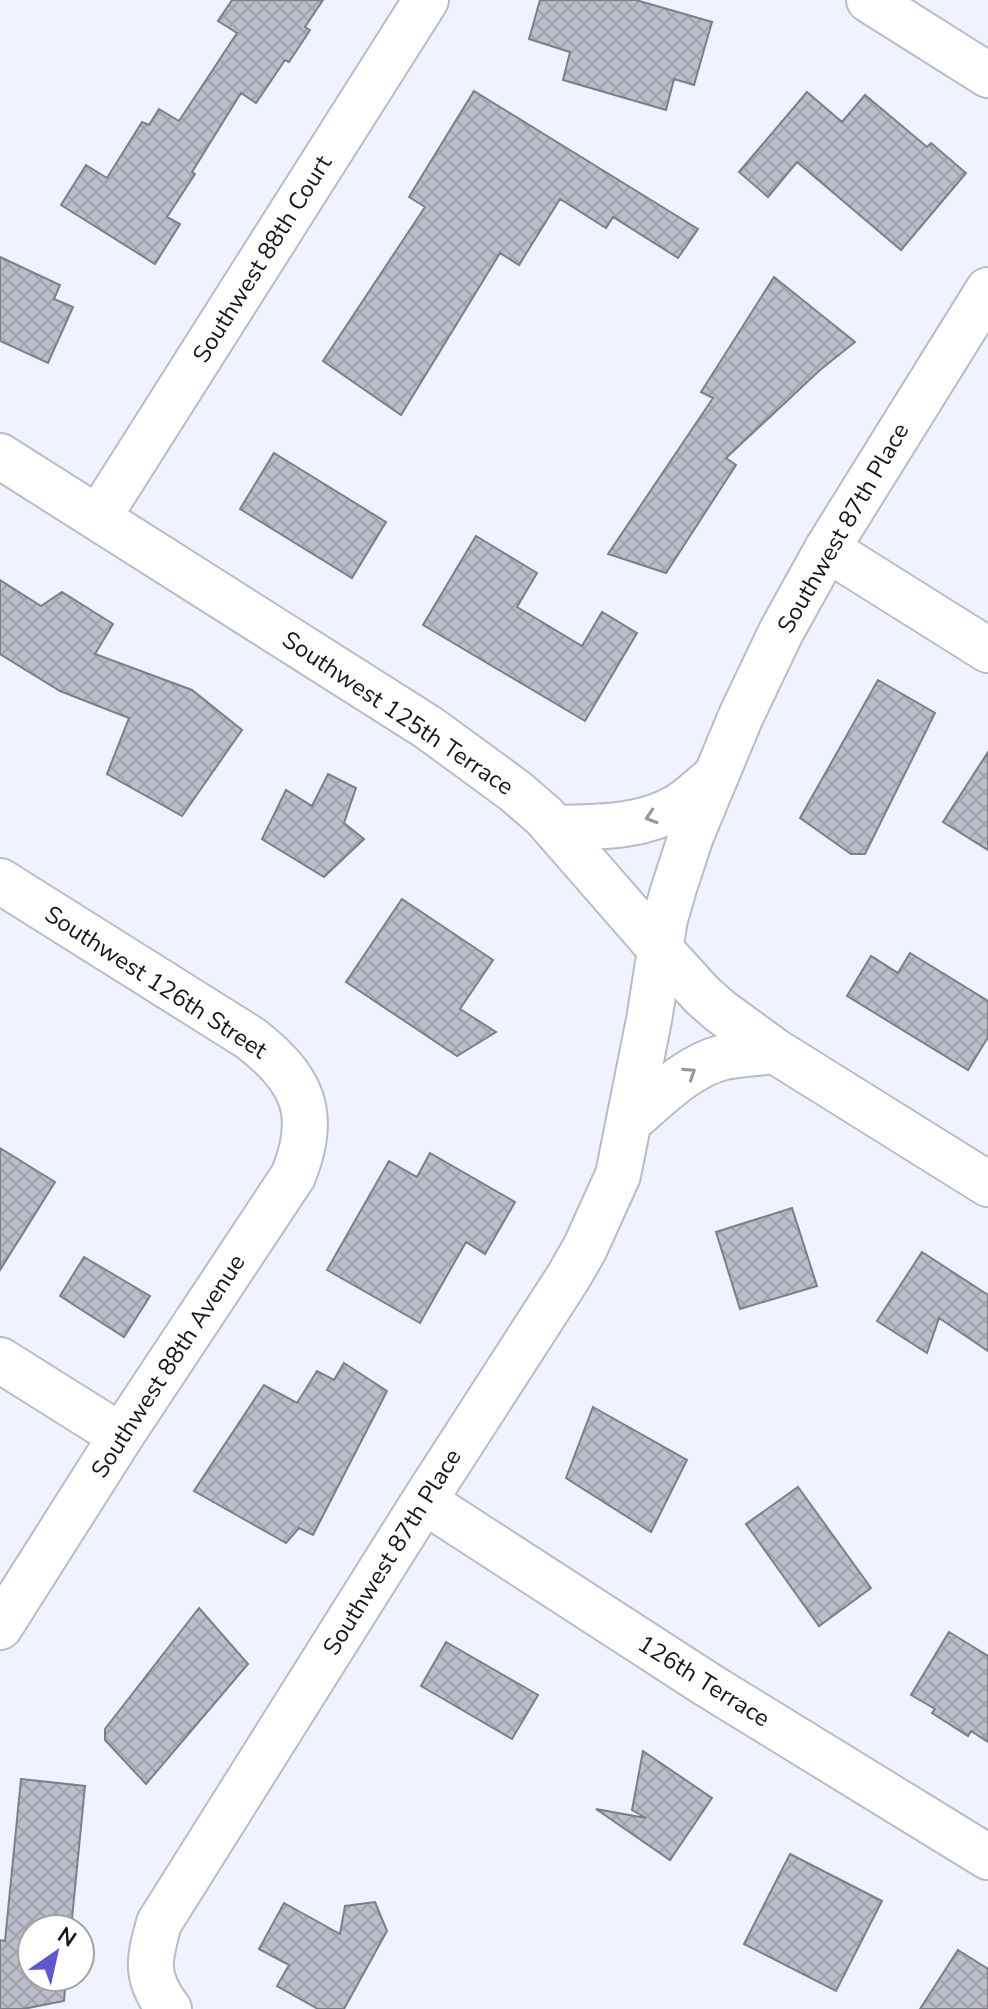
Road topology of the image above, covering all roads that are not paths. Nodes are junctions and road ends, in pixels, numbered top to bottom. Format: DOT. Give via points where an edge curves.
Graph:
graph roads {
  1 [pos="426,0"];
  2 [pos="869,0"];
  3 [pos="988,75"];
  4 [pos="988,290"];
  5 [pos="0,456"];
  6 [pos="98,518"];
  7 [pos="827,549"];
  8 [pos="988,650"];
  9 [pos="716,776"];
  10 [pos="556,828"];
  11 [pos="0,881"];
  12 [pos="661,950"];
  13 [pos="775,1051"];
  14 [pos="301,1095"];
  15 [pos="629,1122"];
  16 [pos="988,1184"];
  17 [pos="0,1360"];
  18 [pos="121,1436"];
  19 [pos="424,1501"];
  20 [pos="0,1627"];
  21 [pos="988,1857"];
  22 [pos="160,1994"];
  1 -- 6 [label="street, Southwest 88th Court"];
  2 -- 3 [label="street"];
  4 -- 7 [label="street, Southwest 87th Place"];
  5 -- 6 [label="street, Southwest 125th Terrace"];
  6 -- 10 [label="street, Southwest 125th Terrace" via="429,728"];
  7 -- 8 [label="street"];
  7 -- 9 [label="street, Southwest 87th Place" via="781,632"];
  9 -- 10 [label="street, Southwest 87th Place, one-way" via="678,807 657,816 602,827"];
  9 -- 12 [label="street, Southwest 87th Place" via="674,888"];
  10 -- 12 [label="street, Southwest 125th Terrace"];
  11 -- 14 [label="street, Southwest 126th Street" via="250,1038 282,1067"];
  12 -- 13 [label="street, Southwest 125th Terrace" via="720,1011"];
  12 -- 15 [label="street, Southwest 87th Place"];
  15 -- 13 [label="street, one-way" via="696,1068 722,1058"];
  13 -- 16 [label="street, Southwest 125th Terrace"];
  14 -- 18 [label="street, Southwest 88th Avenue" via="305,1131 293,1176"];
  15 -- 19 [label="street, Southwest 87th Place" via="618,1175 585,1248"];
  17 -- 18 [label="street"];
  18 -- 20 [label="street, Southwest 88th Avenue"];
  19 -- 21 [label="street, 126th Terrace" via="708,1685"];
  19 -- 22 [label="street, Southwest 87th Place" via="164,1913 151,1952"];
}
